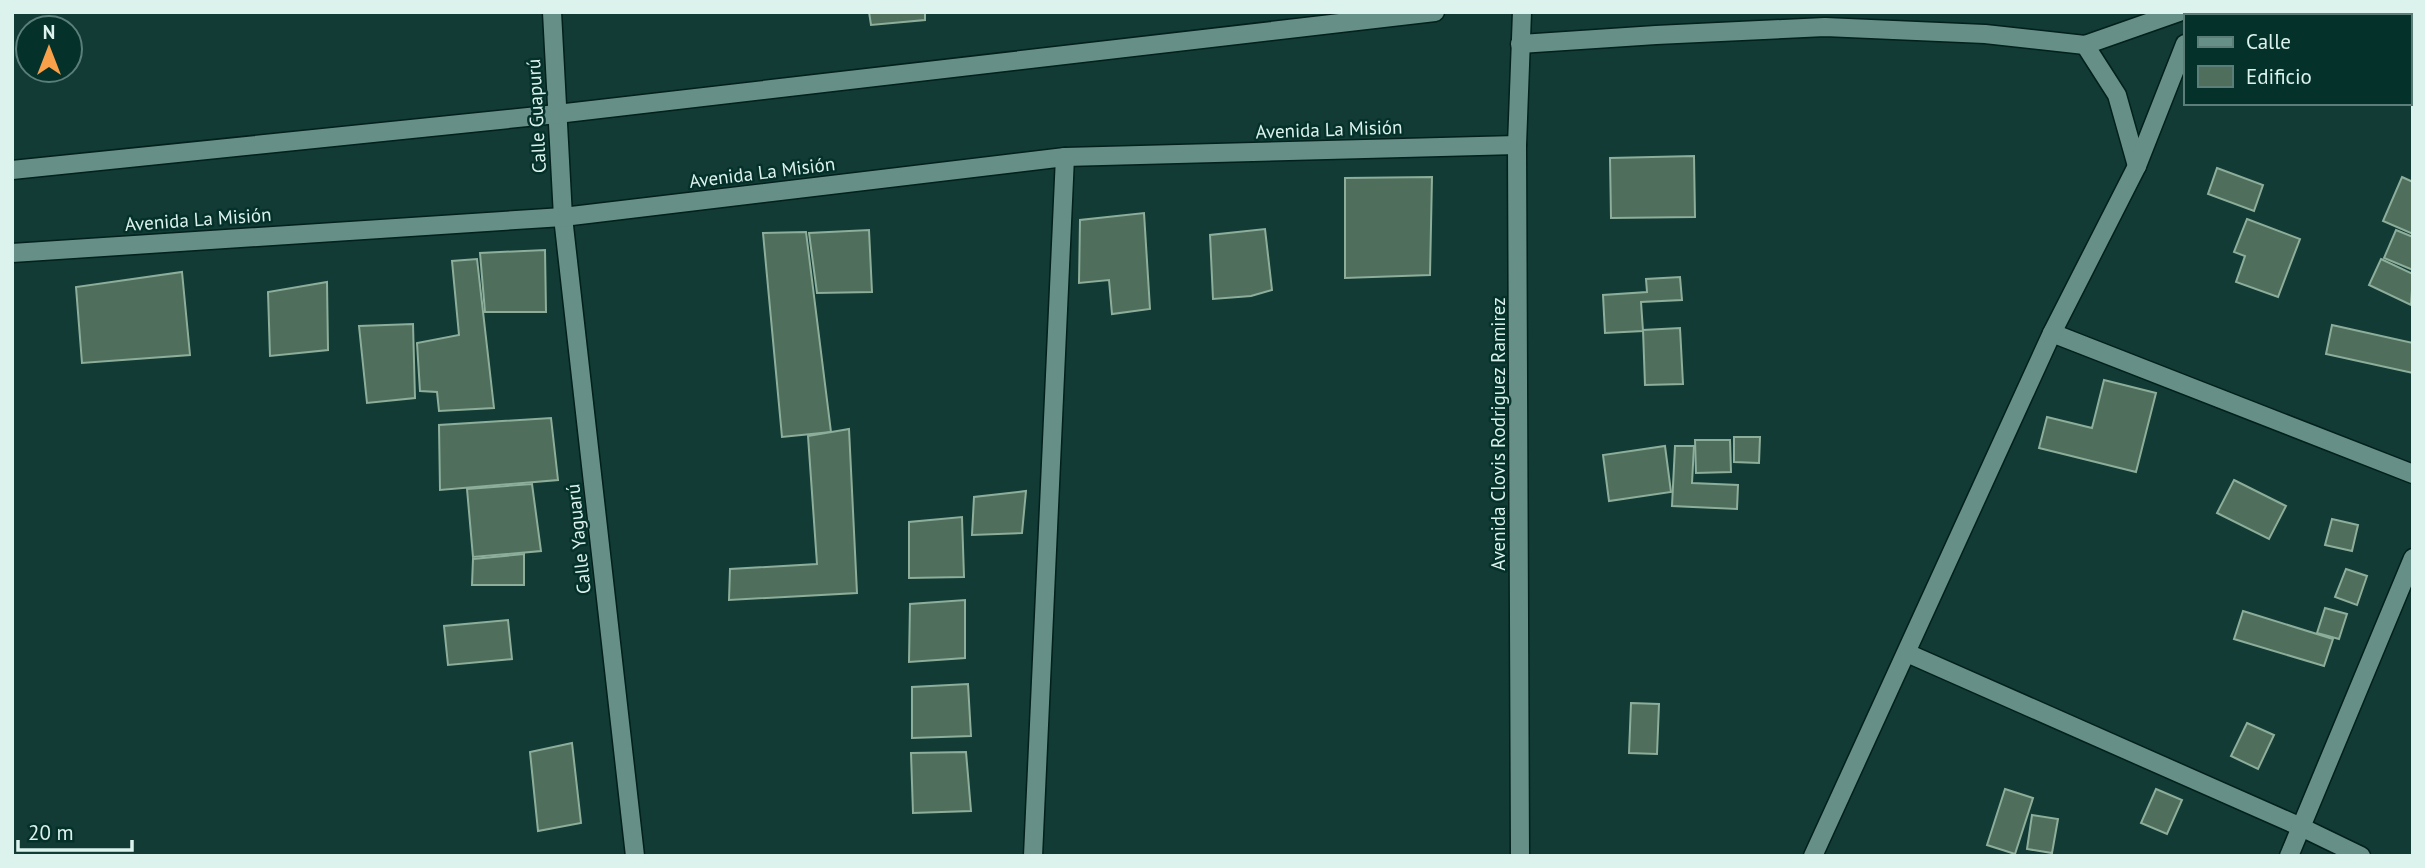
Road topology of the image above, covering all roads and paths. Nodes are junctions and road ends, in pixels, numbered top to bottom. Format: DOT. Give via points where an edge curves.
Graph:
graph roads {
  1 [pos="552,12"];
  2 [pos="1435,12"];
  3 [pos="1522,12"];
  4 [pos="2179,12"];
  5 [pos="1827,20"];
  6 [pos="1520,44"];
  7 [pos="2085,45"];
  8 [pos="2184,47"];
  9 [pos="556,114"];
  10 [pos="1517,145"];
  11 [pos="1065,157"];
  12 [pos="2137,166"];
  13 [pos="12,170"];
  14 [pos="563,216"];
  15 [pos="12,253"];
  16 [pos="2052,333"];
  17 [pos="2413,474"];
  18 [pos="2413,558"];
  19 [pos="1907,653"];
  20 [pos="2301,827"];
  21 [pos="635,856"];
  22 [pos="1033,856"];
  23 [pos="1520,856"];
  24 [pos="1813,856"];
  25 [pos="2289,856"];
  26 [pos="2361,856"];
  1 -- 9 [label="street, Calle Guapurú"];
  2 -- 9 [label="street"];
  3 -- 6 [label="street, Avenida Clovis Rodriguez Ramirez"];
  4 -- 7 [label="street"];
  5 -- 6 [label="street"];
  5 -- 7 [label="street"];
  6 -- 10 [label="street, Avenida Clovis Rodriguez Ramirez"];
  7 -- 12 [label="street" via="2117,95"];
  8 -- 12 [label="street"];
  9 -- 13 [label="street"];
  9 -- 14 [label="street, Calle Guapurú"];
  10 -- 11 [label="street, Avenida La Misión"];
  10 -- 23 [label="street, Avenida Clovis Rodriguez Ramirez"];
  11 -- 14 [label="street, Avenida La Misión"];
  11 -- 22 [label="street"];
  12 -- 16 [label="street"];
  14 -- 15 [label="street, Avenida La Misión"];
  14 -- 21 [label="street, Calle Yaguarú"];
  16 -- 17 [label="street"];
  16 -- 19 [label="street"];
  18 -- 20 [label="street"];
  19 -- 20 [label="street"];
  19 -- 24 [label="street"];
  20 -- 25 [label="street"];
  20 -- 26 [label="street"];
}
